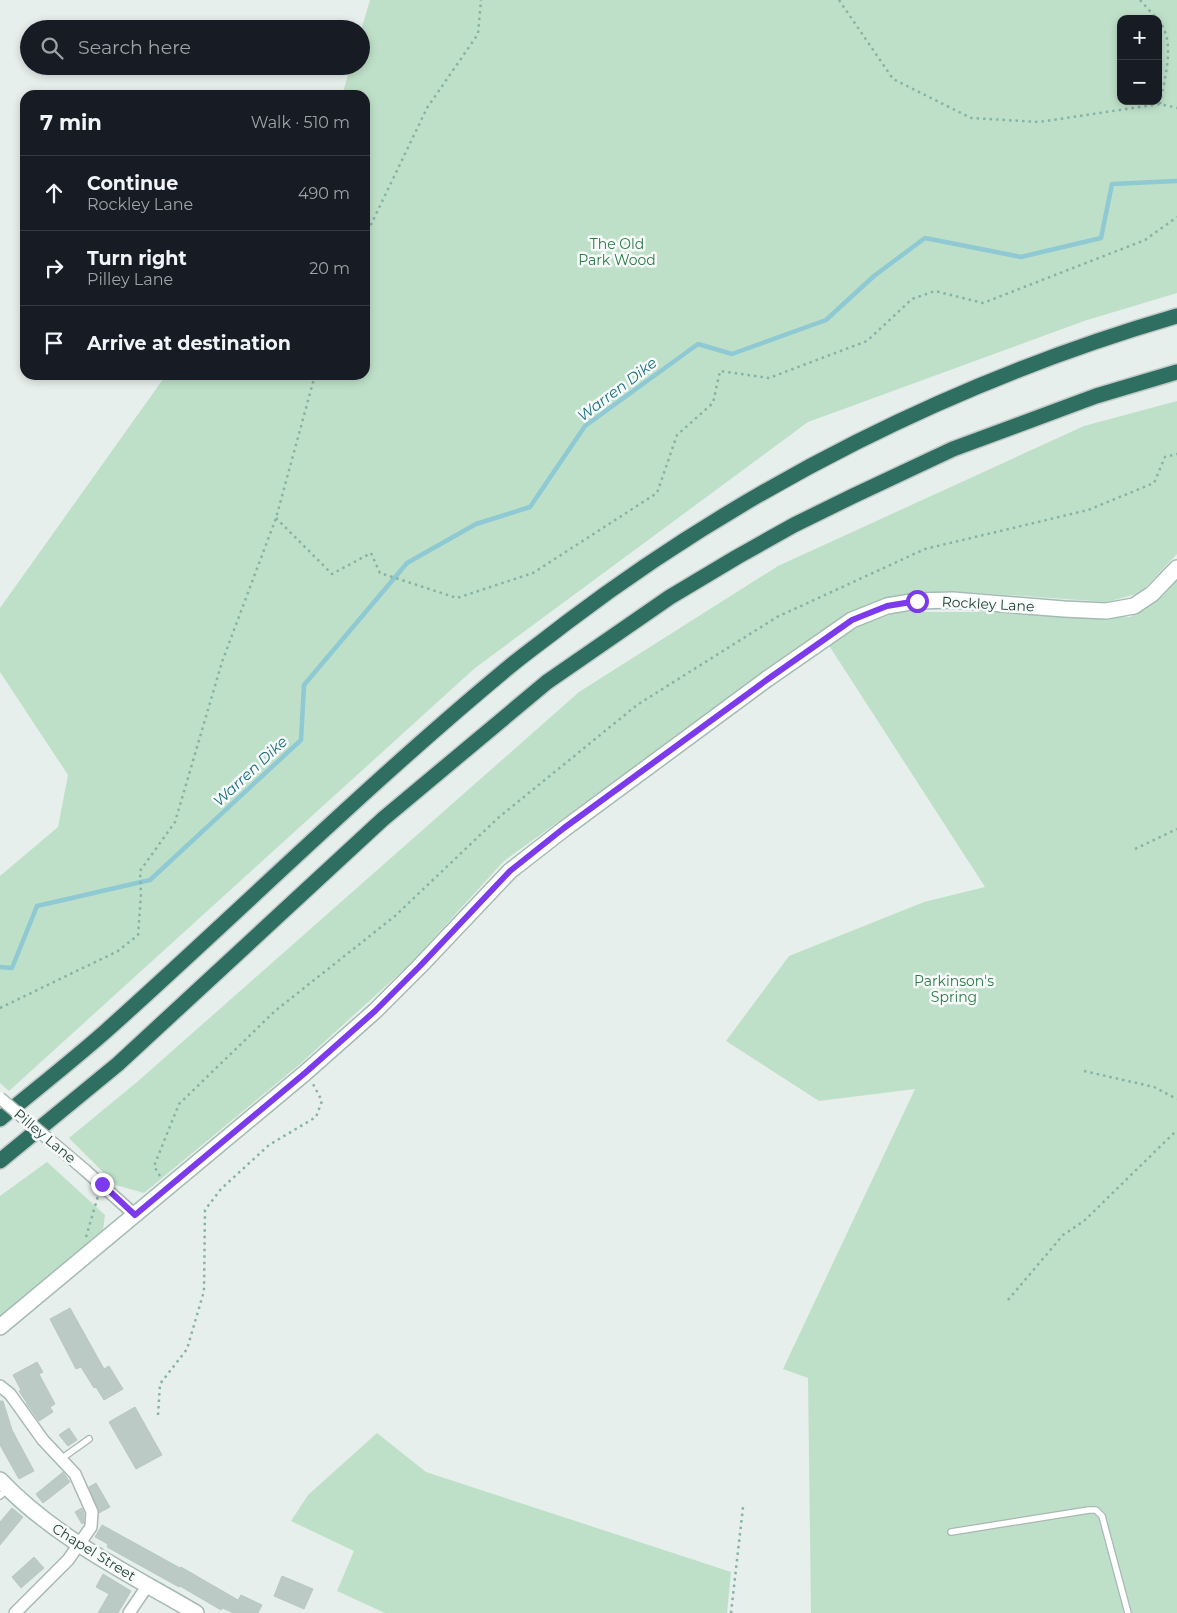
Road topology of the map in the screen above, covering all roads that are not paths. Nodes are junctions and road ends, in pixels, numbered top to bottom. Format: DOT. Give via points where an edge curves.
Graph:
graph roads {
  1 [pos="1177,316"];
  2 [pos="1177,372"];
  3 [pos="1177,568"];
  4 [pos="0,1098"];
  5 [pos="0,1119"];
  6 [pos="0,1161"];
  7 [pos="135,1215"];
  8 [pos="0,1327"];
  9 [pos="0,1386"];
  10 [pos="88,1439"];
  11 [pos="61,1460"];
  12 [pos="3,1488"];
  13 [pos="951,1532"];
  14 [pos="78,1545"];
  15 [pos="148,1585"];
  16 [pos="14,1613"];
  17 [pos="129,1613"];
  18 [pos="196,1613"];
  19 [pos="1128,1613"];
  1 -- 5 [label="highway" via="1073,349 1006,375 844,449 744,504 611,589 510,666 460,709 367,790 104,1033"];
  2 -- 6 [label="highway" via="1096,396 953,449 794,525 654,608 547,682 383,819 118,1064"];
  3 -- 7 [label="street, Rockley Lane" via="1152,594 1125,608 1106,611 953,600 917,601 887,606 852,620 564,828 510,871 401,985 305,1073"];
  4 -- 7 [label="street, Pilley Lane, bridge"];
  7 -- 8 [label="street, Rockley Lane"];
  9 -- 11 [label="street" via="10,1394"];
  10 -- 11 [label="lane"];
  11 -- 14 [label="street" via="75,1474 92,1512 91,1527"];
  12 -- 14 [label="street, Chapel Street"];
  13 -- 19 [label="lane" via="1096,1510 1102,1516"];
  14 -- 15 [label="street, Chapel Street"];
  14 -- 16 [label="street" via="68,1560"];
  15 -- 17 [label="street"];
  15 -- 18 [label="street, Chapel Street"];
}
